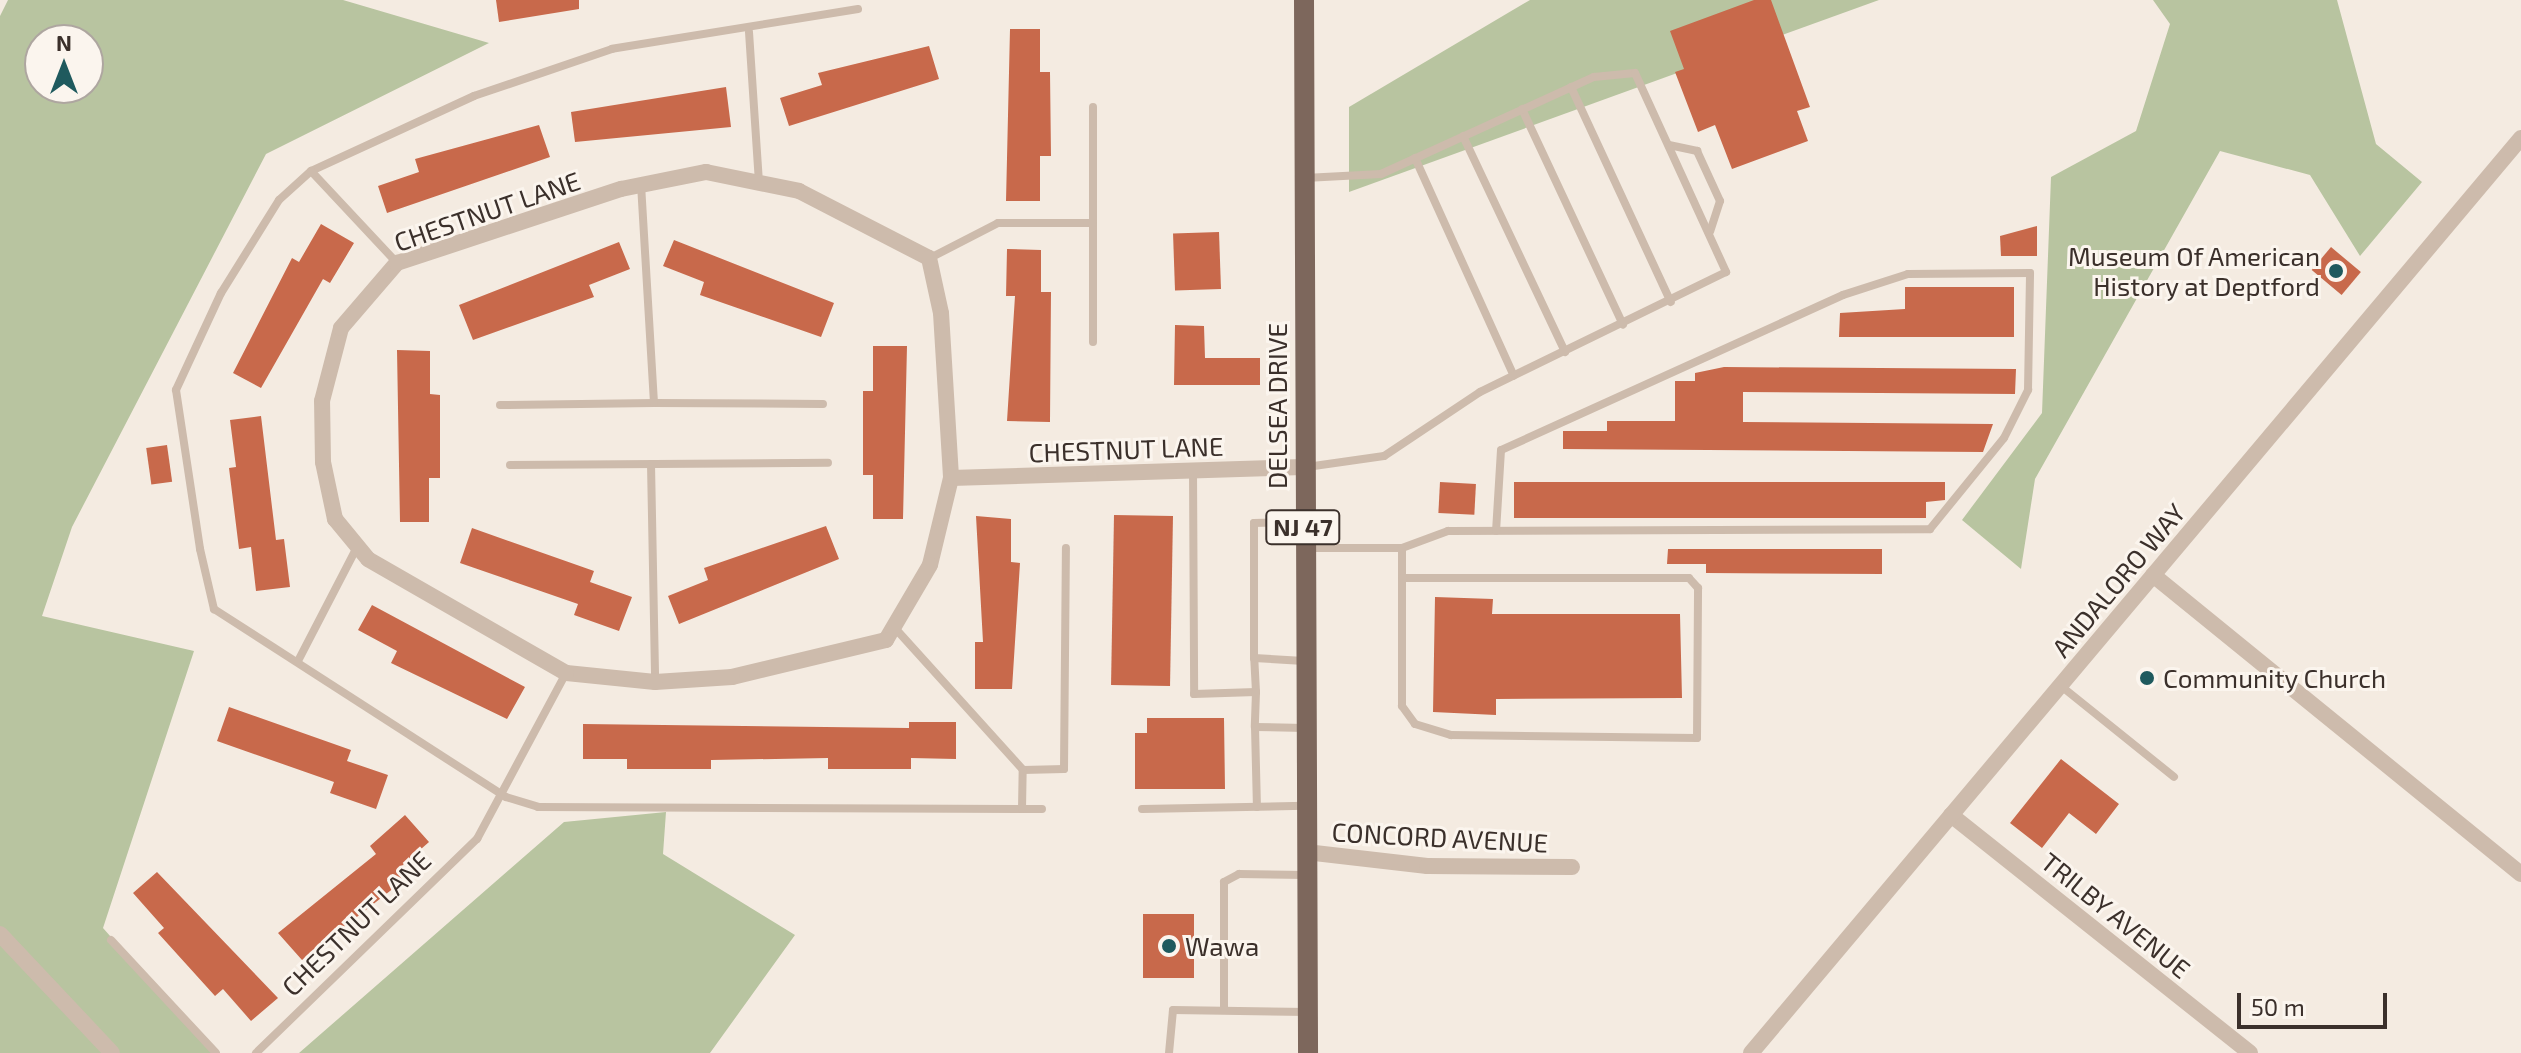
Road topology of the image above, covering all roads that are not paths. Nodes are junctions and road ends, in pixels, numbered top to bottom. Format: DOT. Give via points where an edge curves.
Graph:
graph roads {
  1 [pos="1304,0"];
  2 [pos="858,9"];
  3 [pos="749,32"];
  4 [pos="1571,87"];
  5 [pos="1093,107"];
  6 [pos="1522,109"];
  7 [pos="1463,136"];
  8 [pos="2521,138"];
  9 [pos="1669,145"];
  10 [pos="1415,158"];
  11 [pos="311,171"];
  12 [pos="1304,178"];
  13 [pos="759,182"];
  14 [pos="641,185"];
  15 [pos="1093,223"];
  16 [pos="1710,231"];
  17 [pos="929,258"];
  18 [pos="397,263"];
  19 [pos="1671,302"];
  20 [pos="1623,325"];
  21 [pos="1093,342"];
  22 [pos="1565,352"];
  23 [pos="1514,376"];
  24 [pos="654,403"];
  25 [pos="823,404"];
  26 [pos="500,405"];
  27 [pos="828,463"];
  28 [pos="651,464"];
  29 [pos="510,465"];
  30 [pos="1303,467"];
  31 [pos="1193,471"];
  32 [pos="951,478"];
  33 [pos="1303,522"];
  34 [pos="1496,531"];
  35 [pos="1066,548"];
  36 [pos="1303,548"];
  37 [pos="1402,548"];
  38 [pos="356,549"];
  39 [pos="2153,575"];
  40 [pos="1402,578"];
  41 [pos="894,627"];
  42 [pos="1254,658"];
  43 [pos="298,661"];
  44 [pos="1304,661"];
  45 [pos="566,673"];
  46 [pos="655,682"];
  47 [pos="2061,686"];
  48 [pos="1256,692"];
  49 [pos="1255,727"];
  50 [pos="1305,728"];
  51 [pos="1023,770"];
  52 [pos="2174,777"];
  53 [pos="506,797"];
  54 [pos="1305,806"];
  55 [pos="1257,807"];
  56 [pos="1022,809"];
  57 [pos="1042,809"];
  58 [pos="1142,809"];
  59 [pos="1951,815"];
  60 [pos="1306,852"];
  61 [pos="1572,867"];
  62 [pos="2521,874"];
  63 [pos="1306,875"];
  64 [pos="0,934"];
  65 [pos="111,940"];
  66 [pos="1224,1010"];
  67 [pos="1307,1012"];
  68 [pos="112,1053"];
  69 [pos="216,1053"];
  70 [pos="256,1053"];
  71 [pos="1169,1053"];
  72 [pos="1308,1053"];
  73 [pos="1751,1053"];
  74 [pos="2250,1053"];
  1 -- 12 [label="main road, DELSEA DRIVE / NJ 47"];
  2 -- 3 [label="lane"];
  3 -- 11 [label="lane" via="612,49 474,96"];
  3 -- 13 [label="lane"];
  4 -- 6 [label="lane"];
  4 -- 9 [label="lane" via="1635,73"];
  4 -- 19 [label="lane"];
  5 -- 15 [label="lane"];
  6 -- 7 [label="lane"];
  6 -- 20 [label="lane"];
  7 -- 10 [label="lane"];
  7 -- 22 [label="lane"];
  8 -- 39 [label="street, ANDALORO WAY"];
  9 -- 16 [label="lane"];
  9 -- 16 [label="lane" via="1697,151 1720,201"];
  10 -- 12 [label="lane" via="1381,174"];
  10 -- 23 [label="lane"];
  11 -- 18 [label="lane"];
  11 -- 43 [label="lane" via="279,200 229,280 176,390 214,609"];
  12 -- 30 [label="main road, DELSEA DRIVE / NJ 47"];
  13 -- 14 [label="street, CHESTNUT LANE" via="706,172"];
  13 -- 17 [label="street, CHESTNUT LANE" via="799,191"];
  14 -- 18 [label="street, CHESTNUT LANE"];
  14 -- 24 [label="lane"];
  15 -- 17 [label="lane" via="998,223"];
  15 -- 21 [label="lane"];
  16 -- 19 [label="lane" via="1726,272"];
  17 -- 32 [label="street, CHESTNUT LANE" via="941,313"];
  18 -- 38 [label="street, CHESTNUT LANE" via="341,328 322,401 323,462 335,519"];
  19 -- 20 [label="lane"];
  20 -- 22 [label="lane"];
  22 -- 23 [label="lane"];
  23 -- 30 [label="lane" via="1384,456"];
  24 -- 25 [label="lane"];
  24 -- 26 [label="lane"];
  27 -- 28 [label="lane"];
  28 -- 29 [label="lane"];
  28 -- 46 [label="lane"];
  30 -- 31 [label="street, CHESTNUT LANE"];
  30 -- 33 [label="main road, DELSEA DRIVE / NJ 47"];
  31 -- 32 [label="street, CHESTNUT LANE"];
  31 -- 48 [label="lane" via="1194,694"];
  32 -- 41 [label="street, CHESTNUT LANE" via="930,565"];
  33 -- 36 [label="main road, DELSEA DRIVE / NJ 47"];
  33 -- 42 [label="lane" via="1254,523"];
  34 -- 34 [label="lane" via="1930,529 2004,438 2028,390 2030,273 1908,274 1843,295 1501,450"];
  34 -- 37 [label="lane" via="1448,531"];
  35 -- 51 [label="lane" via="1064,769"];
  36 -- 37 [label="lane"];
  36 -- 44 [label="main road, DELSEA DRIVE / NJ 47"];
  37 -- 40 [label="lane"];
  38 -- 43 [label="lane"];
  38 -- 45 [label="street, CHESTNUT LANE"];
  39 -- 47 [label="street, ANDALORO WAY"];
  39 -- 62 [label="street"];
  40 -- 40 [label="lane" via="1402,706 1415,724 1451,735 1697,738 1698,588 1689,578"];
  41 -- 46 [label="street, CHESTNUT LANE" via="886,640 732,677"];
  41 -- 51 [label="lane"];
  42 -- 44 [label="lane"];
  42 -- 48 [label="lane"];
  43 -- 53 [label="lane"];
  44 -- 50 [label="main road, DELSEA DRIVE / NJ 47"];
  45 -- 46 [label="street, CHESTNUT LANE"];
  45 -- 53 [label="lane, CHESTNUT LANE"];
  47 -- 52 [label="lane"];
  47 -- 59 [label="street, ANDALORO WAY"];
  48 -- 49 [label="lane"];
  49 -- 50 [label="lane"];
  49 -- 55 [label="lane"];
  50 -- 54 [label="main road, DELSEA DRIVE / NJ 47"];
  51 -- 56 [label="lane"];
  53 -- 56 [label="lane" via="578,809"];
  53 -- 70 [label="lane, CHESTNUT LANE" via="487,825"];
  54 -- 55 [label="lane"];
  54 -- 60 [label="main road, DELSEA DRIVE / NJ 47"];
  55 -- 58 [label="lane"];
  56 -- 57 [label="lane"];
  59 -- 73 [label="street, ANDALORO WAY"];
  59 -- 74 [label="street, TRILBY AVENUE"];
  60 -- 61 [label="street, CONCORD AVENUE" via="1427,866"];
  60 -- 63 [label="main road, DELSEA DRIVE / NJ 47"];
  63 -- 66 [label="lane" via="1239,874 1224,882"];
  63 -- 67 [label="main road, DELSEA DRIVE / NJ 47"];
  64 -- 68 [label="street"];
  65 -- 69 [label="lane"];
  66 -- 67 [label="lane"];
  66 -- 71 [label="lane" via="1173,1010"];
  67 -- 72 [label="main road, DELSEA DRIVE / NJ 47"];
}
